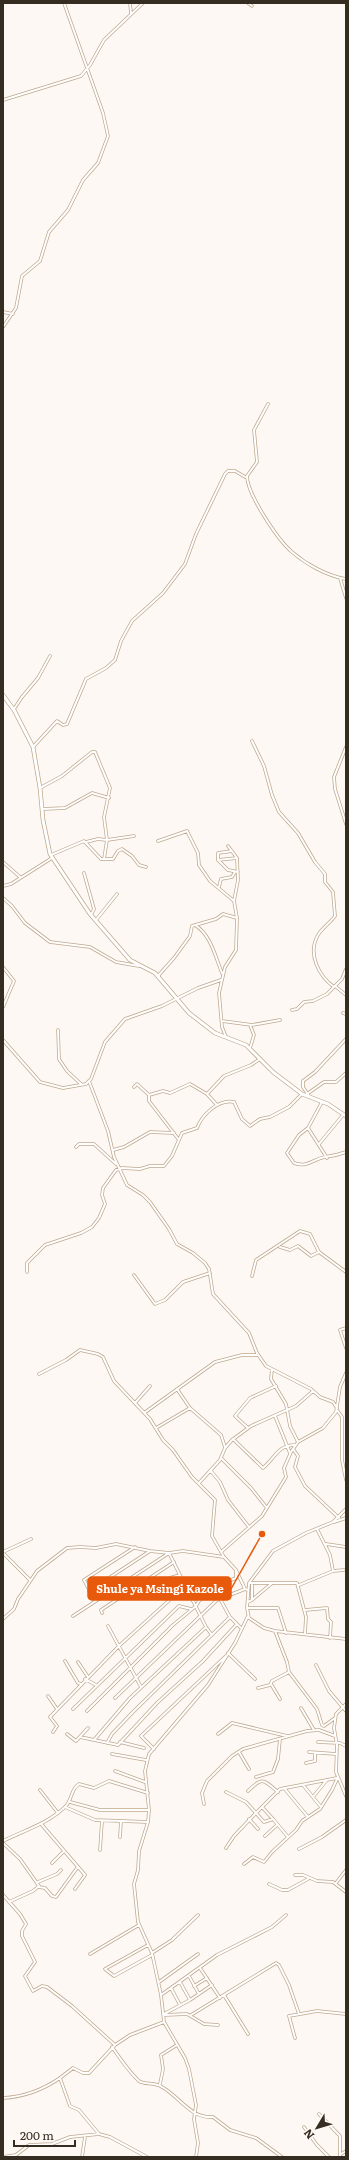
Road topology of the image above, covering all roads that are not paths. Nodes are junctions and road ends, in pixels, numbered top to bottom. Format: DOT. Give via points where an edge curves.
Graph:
graph roads {
  1 [pos="64,3"];
  2 [pos="130,3"];
  3 [pos="143,3"];
  4 [pos="248,3"];
  5 [pos="252,6"];
  6 [pos="131,14"];
  7 [pos="88,70"];
  8 [pos="3,100"];
  9 [pos="3,312"];
  10 [pos="13,314"];
  11 [pos="3,327"];
  12 [pos="268,404"];
  13 [pos="247,478"];
  14 [pos="339,578"];
  15 [pos="346,579"];
  16 [pos="346,598"];
  17 [pos="50,656"];
  18 [pos="3,695"];
  19 [pos="14,710"];
  20 [pos="252,741"];
  21 [pos="33,747"];
  22 [pos="346,747"];
  23 [pos="40,788"];
  24 [pos="108,798"];
  25 [pos="43,809"];
  26 [pos="345,818"];
  27 [pos="346,824"];
  28 [pos="134,836"];
  29 [pos="107,840"];
  30 [pos="158,841"];
  31 [pos="86,842"];
  32 [pos="228,846"];
  33 [pos="232,851"];
  34 [pos="52,857"];
  35 [pos="237,858"];
  36 [pos="104,859"];
  37 [pos="218,860"];
  38 [pos="3,862"];
  39 [pos="146,867"];
  40 [pos="236,872"];
  41 [pos="84,873"];
  42 [pos="20,877"];
  43 [pos="3,886"];
  44 [pos="219,887"];
  45 [pos="117,894"];
  46 [pos="3,898"];
  47 [pos="234,901"];
  48 [pos="91,915"];
  49 [pos="238,918"];
  50 [pos="96,920"];
  51 [pos="194,925"];
  52 [pos="140,966"];
  53 [pos="3,967"];
  54 [pos="346,969"];
  55 [pos="223,974"];
  56 [pos="158,976"];
  57 [pos="221,980"];
  58 [pos="335,987"];
  59 [pos="346,995"];
  60 [pos="176,1000"];
  61 [pos="3,1007"];
  62 [pos="292,1010"];
  63 [pos="280,1020"];
  64 [pos="222,1022"];
  65 [pos="250,1025"];
  66 [pos="58,1030"];
  67 [pos="226,1037"];
  68 [pos="346,1039"];
  69 [pos="3,1040"];
  70 [pos="250,1048"];
  71 [pos="260,1058"];
  72 [pos="346,1073"];
  73 [pos="89,1081"];
  74 [pos="81,1084"];
  75 [pos="134,1087"];
  76 [pos="207,1094"];
  77 [pos="302,1094"];
  78 [pos="149,1095"];
  79 [pos="308,1096"];
  80 [pos="322,1102"];
  81 [pos="217,1106"];
  82 [pos="345,1115"];
  83 [pos="308,1128"];
  84 [pos="174,1133"];
  85 [pos="179,1140"];
  86 [pos="319,1144"];
  87 [pos="76,1146"];
  88 [pos="112,1150"];
  89 [pos="346,1152"];
  90 [pos="327,1158"];
  91 [pos="117,1165"];
  92 [pos="119,1169"];
  93 [pos="278,1247"];
  94 [pos="319,1252"];
  95 [pos="27,1272"];
  96 [pos="346,1272"];
  97 [pos="210,1273"];
  98 [pos="134,1275"];
  99 [pos="252,1276"];
  100 [pos="346,1328"];
  101 [pos="346,1348"];
  102 [pos="258,1355"];
  103 [pos="272,1369"];
  104 [pos="346,1373"];
  105 [pos="39,1374"];
  106 [pos="150,1386"];
  107 [pos="276,1386"];
  108 [pos="177,1389"];
  109 [pos="314,1391"];
  110 [pos="135,1404"];
  111 [pos="190,1408"];
  112 [pos="337,1409"];
  113 [pos="288,1410"];
  114 [pos="144,1413"];
  115 [pos="275,1416"];
  116 [pos="156,1428"];
  117 [pos="248,1428"];
  118 [pos="233,1439"];
  119 [pos="298,1442"];
  120 [pos="287,1445"];
  121 [pos="296,1445"];
  122 [pos="225,1448"];
  123 [pos="293,1449"];
  124 [pos="290,1454"];
  125 [pos="221,1458"];
  126 [pos="211,1472"];
  127 [pos="346,1480"];
  128 [pos="199,1484"];
  129 [pos="267,1508"];
  130 [pos="346,1509"];
  131 [pos="339,1518"];
  132 [pos="346,1518"];
  133 [pos="333,1522"];
  134 [pos="249,1527"];
  135 [pos="317,1529"];
  136 [pos="31,1538"];
  137 [pos="324,1543"];
  138 [pos="346,1546"];
  139 [pos="135,1547"];
  140 [pos="150,1551"];
  141 [pos="3,1552"];
  142 [pos="169,1552"];
  143 [pos="222,1552"];
  144 [pos="224,1557"];
  145 [pos="174,1562"];
  146 [pos="236,1570"];
  147 [pos="344,1570"];
  148 [pos="333,1571"];
  149 [pos="180,1575"];
  150 [pos="30,1580"];
  151 [pos="251,1584"];
  152 [pos="271,1584"];
  153 [pos="186,1585"];
  154 [pos="299,1585"];
  155 [pos="93,1588"];
  156 [pos="136,1588"];
  157 [pos="214,1588"];
  158 [pos="245,1589"];
  159 [pos="248,1590"];
  160 [pos="89,1592"];
  161 [pos="97,1593"];
  162 [pos="105,1594"];
  163 [pos="220,1598"];
  164 [pos="118,1599"];
  165 [pos="95,1600"];
  166 [pos="252,1600"];
  167 [pos="248,1602"];
  168 [pos="196,1606"];
  169 [pos="247,1608"];
  170 [pos="192,1609"];
  171 [pos="305,1610"];
  172 [pos="102,1613"];
  173 [pos="73,1616"];
  174 [pos="200,1616"];
  175 [pos="248,1616"];
  176 [pos="230,1617"];
  177 [pos="3,1619"];
  178 [pos="237,1624"];
  179 [pos="108,1626"];
  180 [pos="206,1627"];
  181 [pos="241,1628"];
  182 [pos="275,1631"];
  183 [pos="286,1633"];
  184 [pos="304,1633"];
  185 [pos="212,1636"];
  186 [pos="330,1638"];
  187 [pos="346,1640"];
  188 [pos="120,1646"];
  189 [pos="228,1653"];
  190 [pos="226,1656"];
  191 [pos="125,1657"];
  192 [pos="65,1661"];
  193 [pos="78,1662"];
  194 [pos="316,1665"];
  195 [pos="130,1667"];
  196 [pos="289,1672"];
  197 [pos="136,1677"];
  198 [pos="87,1678"];
  199 [pos="255,1679"];
  200 [pos="81,1684"];
  201 [pos="271,1684"];
  202 [pos="97,1685"];
  203 [pos="141,1687"];
  204 [pos="258,1688"];
  205 [pos="48,1696"];
  206 [pos="115,1698"];
  207 [pos="280,1700"];
  208 [pos="346,1704"];
  209 [pos="342,1707"];
  210 [pos="301,1708"];
  211 [pos="57,1709"];
  212 [pos="73,1709"];
  213 [pos="87,1711"];
  214 [pos="346,1711"];
  215 [pos="335,1718"];
  216 [pos="88,1728"];
  217 [pos="314,1730"];
  218 [pos="53,1732"];
  219 [pos="67,1734"];
  220 [pos="218,1734"];
  221 [pos="335,1736"];
  222 [pos="80,1737"];
  223 [pos="288,1737"];
  224 [pos="94,1740"];
  225 [pos="280,1740"];
  226 [pos="120,1742"];
  227 [pos="318,1742"];
  228 [pos="108,1743"];
  229 [pos="336,1743"];
  230 [pos="346,1746"];
  231 [pos="144,1748"];
  232 [pos="154,1749"];
  233 [pos="239,1752"];
  234 [pos="309,1752"];
  235 [pos="315,1753"];
  236 [pos="112,1754"];
  237 [pos="336,1754"];
  238 [pos="146,1760"];
  239 [pos="306,1763"];
  240 [pos="249,1769"];
  241 [pos="115,1771"];
  242 [pos="256,1777"];
  243 [pos="337,1778"];
  244 [pos="326,1780"];
  245 [pos="145,1782"];
  246 [pos="303,1784"];
  247 [pos="284,1788"];
  248 [pos="40,1790"];
  249 [pos="248,1791"];
  250 [pos="148,1792"];
  251 [pos="226,1792"];
  252 [pos="278,1792"];
  253 [pos="346,1796"];
  254 [pos="313,1797"];
  255 [pos="70,1802"];
  256 [pos="204,1804"];
  257 [pos="65,1807"];
  258 [pos="262,1807"];
  259 [pos="321,1807"];
  260 [pos="149,1810"];
  261 [pos="58,1813"];
  262 [pos="256,1813"];
  263 [pos="308,1818"];
  264 [pos="249,1819"];
  265 [pos="273,1819"];
  266 [pos="346,1820"];
  267 [pos="102,1821"];
  268 [pos="121,1821"];
  269 [pos="148,1822"];
  270 [pos="42,1825"];
  271 [pos="277,1825"];
  272 [pos="258,1829"];
  273 [pos="265,1836"];
  274 [pos="120,1837"];
  275 [pos="288,1837"];
  276 [pos="3,1842"];
  277 [pos="226,1848"];
  278 [pos="299,1849"];
  279 [pos="100,1850"];
  280 [pos="63,1852"];
  281 [pos="52,1863"];
  282 [pos="244,1864"];
  283 [pos="77,1868"];
  284 [pos="61,1870"];
  285 [pos="346,1870"];
  286 [pos="295,1875"];
  287 [pos="308,1879"];
  288 [pos="38,1882"];
  289 [pos="336,1883"];
  290 [pos="269,1884"];
  291 [pos="38,1887"];
  292 [pos="75,1889"];
  293 [pos="346,1892"];
  294 [pos="3,1895"];
  295 [pos="8,1902"];
  296 [pos="198,1915"];
  297 [pos="286,1915"];
  298 [pos="139,1926"];
  299 [pos="148,1945"];
  300 [pos="90,1954"];
  301 [pos="152,1954"];
  302 [pos="198,1954"];
  303 [pos="200,1968"];
  304 [pos="190,1976"];
  305 [pos="207,1978"];
  306 [pos="158,1982"];
  307 [pos="180,1982"];
  308 [pos="212,1985"];
  309 [pos="194,1986"];
  310 [pos="171,1988"];
  311 [pos="199,1994"];
  312 [pos="162,1995"];
  313 [pos="224,1995"];
  314 [pos="220,1998"];
  315 [pos="190,2000"];
  316 [pos="180,2005"];
  317 [pos="299,2014"];
  318 [pos="346,2014"];
  319 [pos="164,2015"];
  320 [pos="191,2015"];
  321 [pos="164,2022"];
  322 [pos="218,2025"];
  323 [pos="248,2034"];
  324 [pos="295,2038"];
  325 [pos="115,2045"];
  326 [pos="177,2045"];
  327 [pos="112,2047"];
  328 [pos="60,2078"];
  329 [pos="161,2086"];
  330 [pos="3,2098"];
  331 [pos="195,2114"];
  332 [pos="319,2114"];
  333 [pos="304,2127"];
  334 [pos="99,2134"];
  335 [pos="85,2137"];
  336 [pos="346,2151"];
  337 [pos="341,2155"];
  338 [pos="3,2156"];
  339 [pos="82,2157"];
  340 [pos="147,2157"];
  341 [pos="196,2157"];
  342 [pos="282,2157"];
  343 [pos="329,2157"];
  1 -- 7 [label="street"];
  2 -- 6 [label="street"];
  3 -- 6 [label="street"];
  4 -- 5 [label="street"];
  6 -- 7 [label="street" via="104,40"];
  7 -- 8 [label="street" via="74,80 44,86"];
  7 -- 10 [label="street" via="105,121 107,141 98,163 83,180 68,210 49,232 40,260 22,276 19,298"];
  9 -- 10 [label="street"];
  10 -- 11 [label="street"];
  12 -- 13 [label="street" via="254,430 257,462 249,471"];
  13 -- 14 [label="street" via="255,502 288,548 322,571"];
  13 -- 21 [label="street" via="235,471 228,471 225,474 186,561 173,581 132,621 121,641 115,660 86,679 67,724 63,725 57,721"];
  14 -- 15 [label="street"];
  14 -- 16 [label="street"];
  17 -- 19 [label="street" via="38,678"];
  18 -- 19 [label="street"];
  19 -- 21 [label="street"];
  20 -- 58 [label="street" via="264,766 279,812 301,836 333,892 334,917 318,936 314,949 319,973"];
  21 -- 23 [label="street"];
  22 -- 26 [label="street" via="334,775 335,789"];
  23 -- 24 [label="street" via="62,776 93,752 98,757 109,787"];
  23 -- 25 [label="street"];
  24 -- 25 [label="street" via="92,793 65,808"];
  24 -- 29 [label="street" via="104,817"];
  25 -- 34 [label="street"];
  26 -- 27 [label="street"];
  28 -- 29 [label="street"];
  29 -- 31 [label="street"];
  29 -- 36 [label="street"];
  30 -- 44 [label="street" via="186,831 198,853 200,865 210,881"];
  31 -- 34 [label="street" via="82,841"];
  31 -- 36 [label="street" via="99,858"];
  32 -- 33 [label="street"];
  33 -- 35 [label="street"];
  33 -- 37 [label="street" via="218,853"];
  34 -- 42 [label="street"];
  34 -- 48 [label="street"];
  35 -- 37 [label="street"];
  35 -- 40 [label="street"];
  36 -- 39 [label="street" via="113,859 122,849 139,865"];
  37 -- 40 [label="street" via="226,868"];
  38 -- 42 [label="street"];
  40 -- 44 [label="street" via="232,877 221,879"];
  40 -- 47 [label="street" via="238,885"];
  41 -- 48 [label="street" via="94,909"];
  42 -- 43 [label="street"];
  44 -- 47 [label="street"];
  45 -- 50 [label="street"];
  46 -- 52 [label="street" via="25,923 50,942 90,947 116,962"];
  47 -- 49 [label="street"];
  48 -- 50 [label="street"];
  49 -- 51 [label="street" via="222,914 216,919"];
  49 -- 55 [label="street" via="236,950"];
  50 -- 52 [label="street" via="126,956"];
  51 -- 55 [label="street" via="209,940"];
  51 -- 56 [label="street" via="191,927 190,936"];
  52 -- 56 [label="street" via="152,970"];
  53 -- 61 [label="street" via="14,981"];
  54 -- 58 [label="street"];
  55 -- 57 [label="street"];
  56 -- 60 [label="street"];
  57 -- 60 [label="street" via="200,987"];
  57 -- 64 [label="street" via="219,997"];
  58 -- 59 [label="street"];
  58 -- 62 [label="street" via="321,998 304,1002"];
  60 -- 67 [label="street" via="186,1011"];
  60 -- 73 [label="street" via="127,1017 120,1023 105,1042"];
  63 -- 65 [label="street"];
  64 -- 65 [label="street"];
  64 -- 67 [label="street"];
  65 -- 70 [label="street" via="254,1036"];
  66 -- 74 [label="street" via="59,1059"];
  67 -- 70 [label="street" via="240,1041"];
  68 -- 79 [label="street" via="303,1081 302,1085"];
  69 -- 74 [label="street" via="40,1082 60,1088"];
  70 -- 71 [label="street"];
  71 -- 76 [label="street" via="251,1065 224,1076"];
  71 -- 77 [label="street" via="273,1072"];
  72 -- 79 [label="street" via="336,1082 325,1081"];
  73 -- 74 [label="street"];
  73 -- 88 [label="street" via="108,1131"];
  75 -- 78 [label="street" via="137,1084"];
  76 -- 78 [label="street" via="190,1084 170,1093 163,1091"];
  76 -- 81 [label="street"];
  77 -- 79 [label="street"];
  77 -- 81 [label="street" via="289,1107 250,1126 242,1119 234,1102"];
  78 -- 84 [label="street" via="149,1101"];
  79 -- 80 [label="street"];
  80 -- 82 [label="street"];
  80 -- 83 [label="street"];
  81 -- 85 [label="street" via="199,1121 198,1128 184,1132"];
  82 -- 86 [label="street"];
  83 -- 86 [label="street"];
  83 -- 90 [label="street" via="288,1150 289,1157 294,1163 304,1164"];
  84 -- 85 [label="street"];
  84 -- 88 [label="street" via="150,1132 124,1147"];
  85 -- 92 [label="street" via="172,1156 163,1167"];
  86 -- 90 [label="street"];
  87 -- 91 [label="street" via="94,1144"];
  88 -- 91 [label="street"];
  89 -- 90 [label="street"];
  91 -- 92 [label="street"];
  92 -- 95 [label="street" via="113,1173 103,1188 105,1204 94,1225 81,1233 45,1245 27,1263"];
  92 -- 97 [label="street" via="128,1186 143,1195 154,1206 176,1243 200,1258"];
  93 -- 94 [label="street" via="290,1250 298,1246 311,1256"];
  93 -- 94 [label="street" via="303,1231 310,1234"];
  93 -- 99 [label="street" via="256,1260"];
  94 -- 96 [label="street"];
  97 -- 98 [label="street" via="183,1282 165,1300 155,1304"];
  97 -- 102 [label="street" via="214,1294 249,1333"];
  100 -- 101 [label="street" via="340,1330"];
  102 -- 103 [label="street" via="266,1366"];
  102 -- 108 [label="street" via="242,1354 214,1362"];
  103 -- 107 [label="street" via="271,1378"];
  103 -- 109 [label="street"];
  104 -- 112 [label="street" via="340,1387"];
  105 -- 110 [label="street" via="79,1351 98,1354 106,1362 114,1381"];
  106 -- 110 [label="street"];
  107 -- 113 [label="street"];
  107 -- 117 [label="street" via="252,1397 235,1416"];
  108 -- 111 [label="street"];
  108 -- 114 [label="street"];
  109 -- 112 [label="street" via="333,1402"];
  109 -- 113 [label="street"];
  110 -- 114 [label="street"];
  111 -- 116 [label="street"];
  111 -- 122 [label="street" via="221,1435"];
  112 -- 119 [label="street" via="323,1428"];
  112 -- 127 [label="street" via="342,1417 342,1460"];
  113 -- 115 [label="street"];
  113 -- 119 [label="street" via="290,1426"];
  114 -- 116 [label="street"];
  115 -- 117 [label="street"];
  115 -- 120 [label="street"];
  116 -- 128 [label="street" via="164,1442 172,1448"];
  117 -- 118 [label="street"];
  118 -- 120 [label="street" via="263,1468"];
  118 -- 122 [label="street"];
  119 -- 121 [label="street"];
  120 -- 121 [label="street"];
  120 -- 124 [label="street"];
  121 -- 123 [label="street"];
  122 -- 125 [label="street"];
  123 -- 124 [label="street"];
  123 -- 131 [label="street" via="298,1456 295,1467 302,1483"];
  124 -- 129 [label="street" via="284,1469 286,1477"];
  125 -- 126 [label="street"];
  125 -- 129 [label="street"];
  126 -- 128 [label="street"];
  126 -- 134 [label="street"];
  128 -- 143 [label="street" via="216,1501 212,1533"];
  129 -- 134 [label="street"];
  130 -- 131 [label="street"];
  131 -- 133 [label="street"];
  132 -- 133 [label="street"];
  133 -- 135 [label="street"];
  134 -- 143 [label="street"];
  135 -- 137 [label="street"];
  135 -- 151 [label="street" via="275,1549"];
  136 -- 141 [label="street"];
  137 -- 138 [label="street"];
  137 -- 148 [label="street"];
  139 -- 140 [label="street"];
  139 -- 150 [label="street" via="116,1544 96,1548 67,1548 37,1571"];
  139 -- 160 [label="street" via="84,1580"];
  140 -- 142 [label="street"];
  140 -- 155 [label="street"];
  141 -- 150 [label="street"];
  142 -- 144 [label="street" via="183,1551"];
  142 -- 145 [label="street"];
  142 -- 162 [label="street"];
  143 -- 144 [label="street"];
  144 -- 146 [label="street"];
  145 -- 149 [label="street"];
  145 -- 156 [label="street"];
  146 -- 157 [label="street" via="236,1578"];
  146 -- 158 [label="street"];
  147 -- 148 [label="street"];
  148 -- 154 [label="street"];
  149 -- 153 [label="street"];
  149 -- 156 [label="street" via="170,1578 142,1597"];
  150 -- 177 [label="street" via="14,1609"];
  151 -- 152 [label="street"];
  151 -- 159 [label="street"];
  151 -- 166 [label="street"];
  152 -- 154 [label="street" via="295,1581"];
  152 -- 166 [label="street"];
  153 -- 168 [label="street"];
  153 -- 188 [label="street"];
  154 -- 171 [label="street"];
  155 -- 160 [label="street"];
  155 -- 161 [label="street"];
  156 -- 164 [label="street"];
  157 -- 163 [label="street"];
  157 -- 168 [label="street" via="198,1601"];
  158 -- 159 [label="street"];
  158 -- 163 [label="street"];
  159 -- 167 [label="street"];
  160 -- 161 [label="street"];
  160 -- 165 [label="street"];
  161 -- 162 [label="street"];
  162 -- 164 [label="street"];
  162 -- 165 [label="street"];
  163 -- 174 [label="street"];
  163 -- 176 [label="street"];
  164 -- 172 [label="street" via="101,1610"];
  165 -- 173 [label="street"];
  166 -- 167 [label="street"];
  167 -- 169 [label="street"];
  168 -- 170 [label="street"];
  168 -- 174 [label="street"];
  169 -- 175 [label="street"];
  169 -- 183 [label="street" via="278,1608"];
  170 -- 191 [label="street" via="179,1606"];
  170 -- 195 [label="street"];
  171 -- 184 [label="street"];
  171 -- 186 [label="street" via="327,1608 328,1619 331,1622"];
  174 -- 180 [label="street"];
  174 -- 197 [label="street"];
  175 -- 181 [label="street"];
  175 -- 182 [label="street"];
  176 -- 178 [label="street"];
  176 -- 185 [label="street"];
  178 -- 181 [label="street"];
  178 -- 226 [label="street"];
  179 -- 188 [label="street"];
  180 -- 185 [label="street"];
  180 -- 203 [label="street"];
  181 -- 189 [label="street"];
  182 -- 183 [label="street"];
  182 -- 196 [label="street"];
  183 -- 184 [label="street"];
  184 -- 186 [label="street"];
  185 -- 228 [label="street" via="132,1712 112,1734"];
  186 -- 187 [label="street"];
  188 -- 191 [label="street"];
  188 -- 198 [label="street"];
  189 -- 190 [label="street"];
  189 -- 199 [label="street"];
  190 -- 232 [label="street" via="205,1690"];
  190 -- 232 [label="street" via="222,1657 141,1736"];
  191 -- 195 [label="street"];
  191 -- 202 [label="street"];
  192 -- 200 [label="street"];
  193 -- 198 [label="street"];
  194 -- 209 [label="street" via="328,1689"];
  195 -- 197 [label="street"];
  195 -- 213 [label="street"];
  196 -- 201 [label="street"];
  196 -- 215 [label="street" via="317,1709 322,1725"];
  197 -- 203 [label="street"];
  197 -- 206 [label="street"];
  198 -- 200 [label="street"];
  198 -- 202 [label="street"];
  200 -- 211 [label="street"];
  201 -- 204 [label="street"];
  201 -- 207 [label="street"];
  202 -- 212 [label="street"];
  203 -- 224 [label="street"];
  205 -- 211 [label="street"];
  208 -- 209 [label="street"];
  209 -- 214 [label="street"];
  209 -- 215 [label="street"];
  210 -- 217 [label="street"];
  211 -- 218 [label="street" via="50,1717 57,1726"];
  215 -- 221 [label="street"];
  216 -- 222 [label="street"];
  217 -- 221 [label="street" via="326,1731"];
  217 -- 223 [label="street"];
  219 -- 222 [label="street" via="76,1741"];
  220 -- 223 [label="street" via="232,1723"];
  221 -- 229 [label="street"];
  222 -- 224 [label="street"];
  223 -- 225 [label="street"];
  224 -- 228 [label="street"];
  225 -- 233 [label="street" via="262,1742"];
  225 -- 242 [label="street" via="278,1759 273,1772"];
  226 -- 228 [label="street" via="117,1745"];
  226 -- 231 [label="street"];
  227 -- 229 [label="street"];
  229 -- 230 [label="street"];
  229 -- 237 [label="street"];
  232 -- 238 [label="street"];
  233 -- 240 [label="street"];
  233 -- 256 [label="street" via="207,1782 202,1793"];
  234 -- 235 [label="street"];
  235 -- 237 [label="street"];
  235 -- 239 [label="street" via="315,1761"];
  236 -- 238 [label="street"];
  237 -- 243 [label="street"];
  238 -- 245 [label="street"];
  241 -- 245 [label="street"];
  243 -- 244 [label="street"];
  243 -- 253 [label="street"];
  243 -- 259 [label="street"];
  244 -- 246 [label="street"];
  244 -- 254 [label="street"];
  245 -- 250 [label="street"];
  246 -- 247 [label="street"];
  246 -- 254 [label="street"];
  247 -- 252 [label="street"];
  247 -- 263 [label="street"];
  248 -- 261 [label="street"];
  249 -- 252 [label="street" via="256,1782 262,1780"];
  250 -- 255 [label="street" via="109,1782 94,1788 79,1784 75,1786"];
  250 -- 260 [label="street"];
  251 -- 262 [label="street" via="246,1802"];
  252 -- 258 [label="street"];
  254 -- 259 [label="street"];
  255 -- 257 [label="street"];
  255 -- 260 [label="street" via="100,1810"];
  257 -- 261 [label="street"];
  257 -- 267 [label="street"];
  258 -- 262 [label="street"];
  258 -- 265 [label="street"];
  259 -- 263 [label="street"];
  260 -- 269 [label="street"];
  261 -- 270 [label="street"];
  262 -- 264 [label="street"];
  262 -- 265 [label="street" via="264,1822"];
  263 -- 275 [label="street"];
  264 -- 272 [label="street"];
  264 -- 277 [label="street"];
  265 -- 271 [label="street"];
  266 -- 278 [label="street"];
  267 -- 268 [label="street"];
  267 -- 279 [label="street"];
  268 -- 269 [label="street"];
  268 -- 274 [label="street"];
  269 -- 298 [label="street" via="139,1850 134,1886"];
  270 -- 276 [label="street"];
  270 -- 280 [label="street"];
  271 -- 273 [label="street"];
  271 -- 275 [label="street"];
  275 -- 282 [label="street" via="264,1862 254,1857"];
  276 -- 288 [label="street"];
  280 -- 281 [label="street"];
  280 -- 283 [label="street"];
  283 -- 291 [label="street" via="56,1897 45,1888"];
  283 -- 292 [label="street" via="85,1876"];
  284 -- 288 [label="street"];
  285 -- 289 [label="street"];
  286 -- 287 [label="street" via="303,1875"];
  287 -- 289 [label="street"];
  287 -- 290 [label="street" via="288,1890"];
  288 -- 291 [label="street"];
  289 -- 293 [label="street"];
  291 -- 295 [label="street"];
  294 -- 295 [label="street"];
  295 -- 325 [label="street" via="26,1924 22,1936 35,1962 25,1976 32,1990 47,1987"];
  296 -- 301 [label="street" via="172,1940"];
  297 -- 303 [label="street" via="272,1927 217,1955"];
  298 -- 299 [label="street"];
  298 -- 300 [label="street"];
  299 -- 301 [label="street"];
  299 -- 301 [label="street" via="105,1969 114,1976"];
  301 -- 306 [label="street"];
  302 -- 306 [label="street"];
  303 -- 304 [label="street"];
  303 -- 305 [label="street"];
  304 -- 307 [label="street"];
  304 -- 309 [label="street"];
  305 -- 308 [label="street"];
  305 -- 309 [label="street"];
  306 -- 312 [label="street"];
  307 -- 310 [label="street"];
  307 -- 315 [label="street"];
  308 -- 311 [label="street"];
  308 -- 314 [label="street"];
  309 -- 311 [label="street"];
  310 -- 312 [label="street"];
  310 -- 316 [label="street"];
  311 -- 315 [label="street"];
  312 -- 319 [label="street"];
  313 -- 314 [label="street"];
  313 -- 317 [label="street" via="276,1963"];
  313 -- 323 [label="street"];
  314 -- 320 [label="street"];
  315 -- 316 [label="street"];
  316 -- 319 [label="street"];
  317 -- 318 [label="street" via="317,2011"];
  317 -- 324 [label="street" via="289,2016"];
  319 -- 320 [label="street"];
  319 -- 321 [label="street"];
  320 -- 322 [label="street" via="204,2024"];
  321 -- 325 [label="street" via="130,2035"];
  321 -- 326 [label="street"];
  325 -- 327 [label="street"];
  326 -- 329 [label="street" via="161,2055"];
  326 -- 331 [label="street" via="188,2069 196,2105"];
  327 -- 328 [label="street" via="89,2073 73,2068"];
  327 -- 329 [label="street" via="140,2081"];
  328 -- 330 [label="street" via="20,2096"];
  328 -- 334 [label="street" via="70,2106 79,2110"];
  329 -- 331 [label="street"];
  331 -- 341 [label="street" via="198,2143"];
  331 -- 342 [label="street" via="213,2118 230,2130 256,2138"];
  332 -- 337 [label="street" via="340,2136"];
  333 -- 343 [label="street"];
  334 -- 335 [label="street"];
  334 -- 340 [label="street" via="110,2137"];
  335 -- 338 [label="street" via="70,2137 52,2144 29,2145 16,2155"];
  335 -- 339 [label="street"];
  336 -- 337 [label="street"];
}
